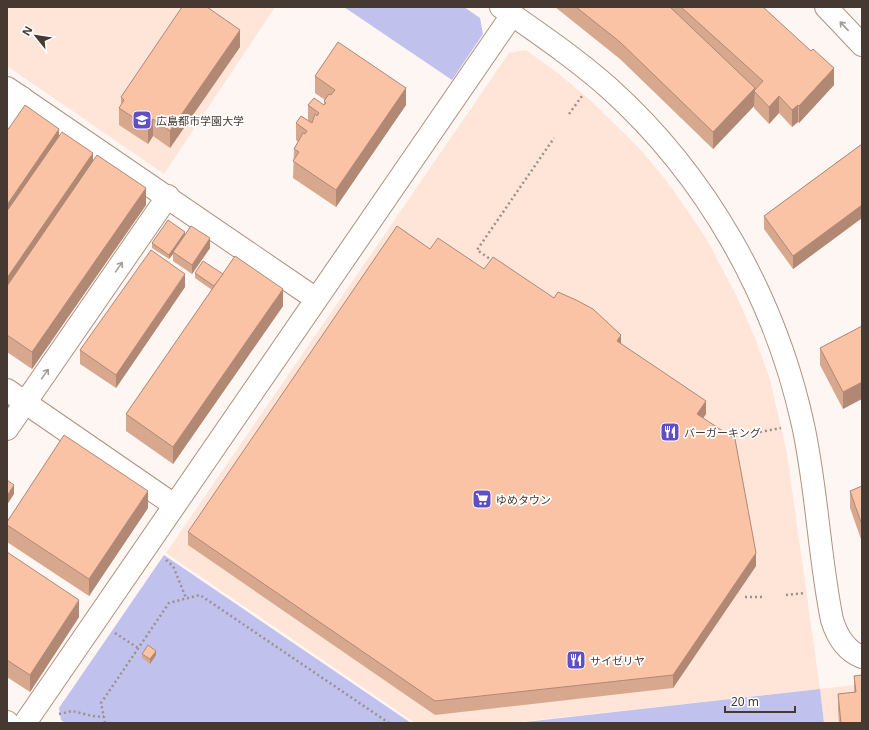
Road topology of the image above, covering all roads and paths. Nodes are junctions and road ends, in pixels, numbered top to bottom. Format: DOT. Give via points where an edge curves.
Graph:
graph roads {
  1 [pos="826,7"];
  2 [pos="506,11"];
  3 [pos="862,45"];
  4 [pos="586,90"];
  5 [pos="14,93"];
  6 [pos="570,114"];
  7 [pos="7,117"];
  8 [pos="554,138"];
  9 [pos="168,196"];
  10 [pos="496,263"];
  11 [pos="316,299"];
  12 [pos="7,390"];
  13 [pos="26,402"];
  14 [pos="786,428"];
  15 [pos="7,429"];
  16 [pos="760,432"];
  17 [pos="724,433"];
  18 [pos="737,436"];
  19 [pos="174,505"];
  20 [pos="160,556"];
  21 [pos="811,593"];
  22 [pos="786,595"];
  23 [pos="745,597"];
  24 [pos="764,597"];
  25 [pos="186,598"];
  26 [pos="110,629"];
  27 [pos="138,648"];
  28 [pos="862,657"];
  29 [pos="57,715"];
  30 [pos="104,716"];
  31 [pos="25,723"];
  32 [pos="105,723"];
  33 [pos="389,723"];
  3 -- 1 [label="street, one-way"];
  2 -- 11 [label="street"];
  2 -- 28 [label="street" via="596,77 649,128 709,204 744,263 780,346 803,426 832,620 842,642"];
  4 -- 6 [label="path"];
  5 -- 7 [label="street"];
  5 -- 9 [label="street"];
  8 -- 10 [label="path" via="477,250"];
  9 -- 11 [label="street"];
  13 -- 9 [label="street, one-way"];
  11 -- 19 [label="street"];
  12 -- 13 [label="street"];
  13 -- 15 [label="street"];
  13 -- 19 [label="street"];
  14 -- 16 [label="path"];
  17 -- 18 [label="path" via="731,438"];
  19 -- 31 [label="street"];
  20 -- 25 [label="path" via="173,566"];
  21 -- 22 [label="path"];
  23 -- 24 [label="path"];
  25 -- 27 [label="path" via="169,603"];
  25 -- 33 [label="path" via="200,595"];
  26 -- 27 [label="path"];
  27 -- 30 [label="path" via="101,703"];
  29 -- 30 [label="path" via="72,711 97,717"];
  30 -- 32 [label="path"];
}
